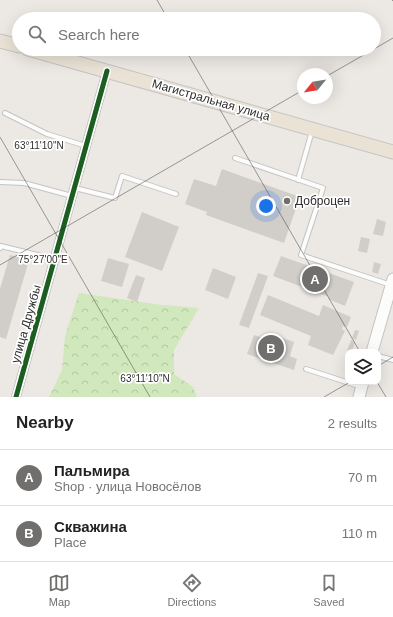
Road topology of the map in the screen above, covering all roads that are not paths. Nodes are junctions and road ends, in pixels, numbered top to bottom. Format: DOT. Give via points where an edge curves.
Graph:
graph roads {
  1 [pos="0,41"];
  2 [pos="12,44"];
  3 [pos="53,56"];
  4 [pos="107,71"];
  5 [pos="5,113"];
  6 [pos="312,128"];
  7 [pos="86,146"];
  8 [pos="393,152"];
  9 [pos="235,158"];
  10 [pos="298,180"];
  11 [pos="0,182"];
  12 [pos="74,192"];
  13 [pos="176,194"];
  14 [pos="0,247"];
  15 [pos="55,259"];
  16 [pos="392,282"];
  17 [pos="373,349"];
  18 [pos="381,357"];
  19 [pos="393,360"];
  20 [pos="306,369"];
  21 [pos="362,389"];
  22 [pos="16,397"];
  1 -- 2 [label="main road"];
  3 -- 4 [label="main road, Магистральная улица"];
  4 -- 6 [label="main road, Магистральная улица"];
  4 -- 7 [label="street, улица Дружбы"];
  5 -- 7 [label="lane" via="47,134"];
  6 -- 8 [label="main road, Магистральная улица"];
  6 -- 10 [label="lane"];
  7 -- 12 [label="street, улица Дружбы"];
  9 -- 10 [label="lane"];
  10 -- 16 [label="lane" via="323,188 301,255"];
  11 -- 12 [label="lane" via="24,183"];
  12 -- 13 [label="lane" via="115,198 122,176"];
  12 -- 15 [label="street, улица Дружбы"];
  14 -- 15 [label="lane"];
  15 -- 22 [label="street, улица Дружбы"];
  16 -- 17 [label="main road"];
  18 -- 19 [label="lane"];
  20 -- 21 [label="lane"];
}
